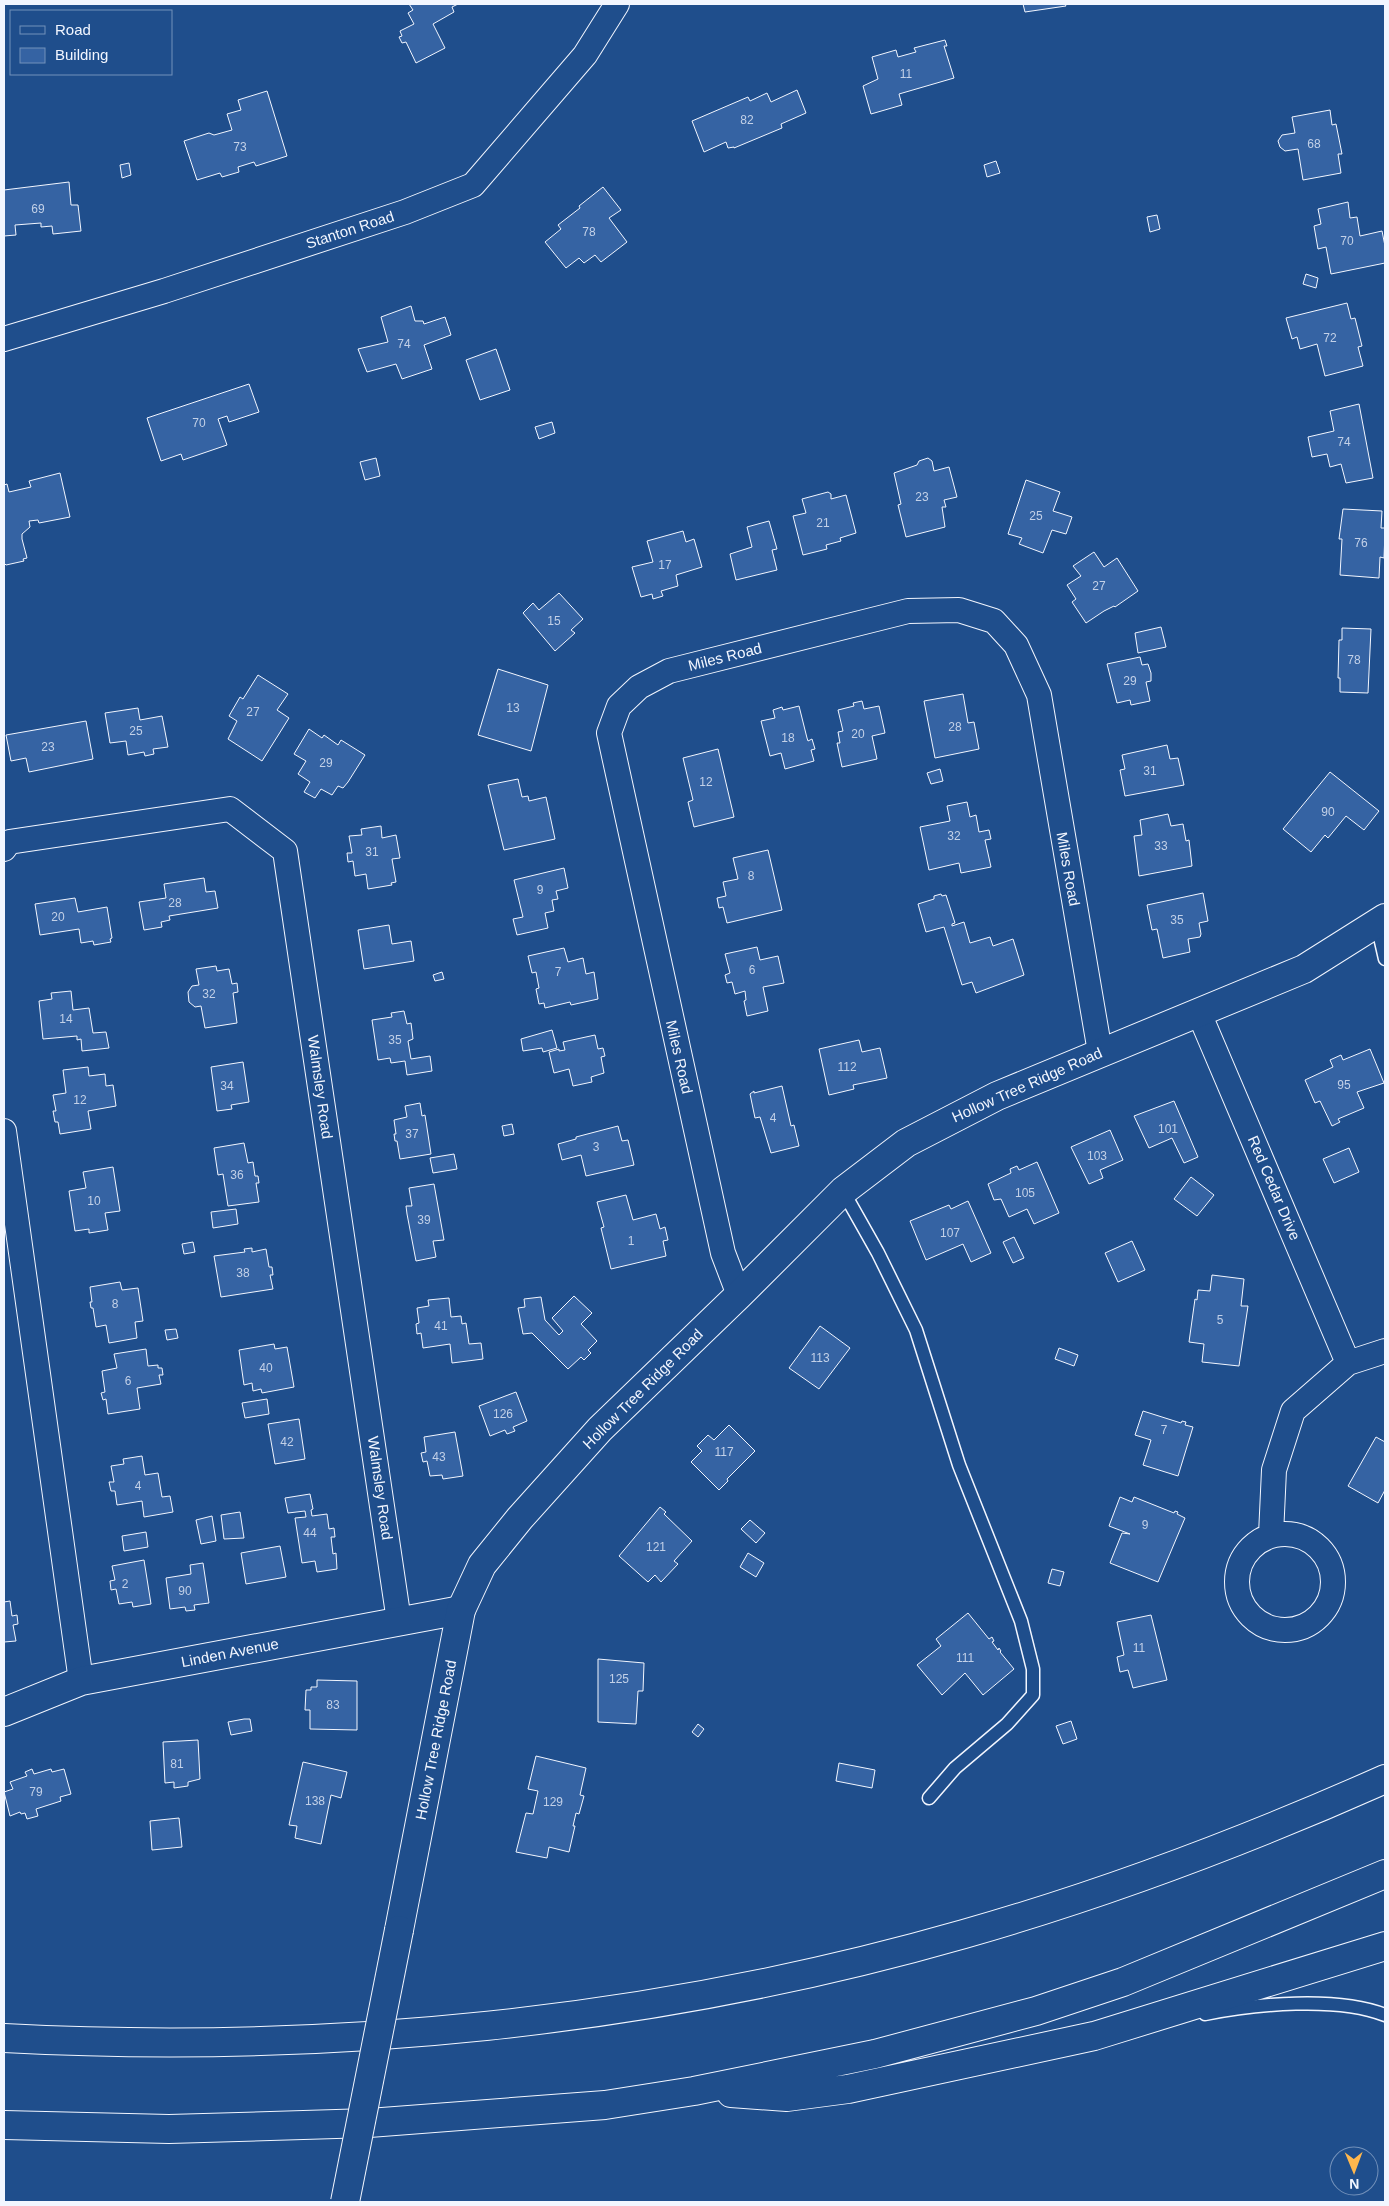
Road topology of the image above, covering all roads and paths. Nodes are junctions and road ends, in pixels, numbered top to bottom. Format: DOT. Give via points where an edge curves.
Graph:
graph roads {
  1 [pos="617,4"];
  2 [pos="4,339"];
  3 [pos="4,849"];
  4 [pos="1381,921"];
  5 [pos="1385,959"];
  6 [pos="1199,1013"];
  7 [pos="1100,1052"];
  8 [pos="4,1131"];
  9 [pos="843,1191"];
  10 [pos="740,1295"];
  11 [pos="1385,1351"];
  12 [pos="1348,1363"];
  13 [pos="1271,1535"];
  14 [pos="461,1610"];
  15 [pos="399,1621"];
  16 [pos="81,1681"];
  17 [pos="4,1712"];
  18 [pos="1385,1779"];
  19 [pos="929,1798"];
  20 [pos="1385,1874"];
  21 [pos="1385,1946"];
  22 [pos="1385,2015"];
  23 [pos="1094,2036"];
  24 [pos="4,2038"];
  25 [pos="694,2091"];
  26 [pos="4,2124"];
  27 [pos="345,2202"];
  1 -- 2 [label="street, Stanton Road" via="586,55 473,185 406,212"];
  3 -- 15 [label="street, Walmsley Road" via="9,842 230,809 285,851"];
  4 -- 5 [label="lane"];
  4 -- 6 [label="main road, Hollow Tree Ridge Road" via="1304,969"];
  6 -- 7 [label="main road, Hollow Tree Ridge Road"];
  6 -- 12 [label="street, Red Cedar Drive"];
  7 -- 9 [label="main road, Hollow Tree Ridge Road" via="997,1096 906,1143"];
  7 -- 10 [label="street, Miles Road" via="1039,695 1016,645 994,621 959,610 908,611 669,672 640,686 620,706 609,733 720,1243"];
  8 -- 16 [label="street"];
  9 -- 10 [label="main road, Hollow Tree Ridge Road"];
  9 -- 19 [label="lane" via="916,1330 960,1466 1020,1621 1033,1669 1033,1695 1007,1724 955,1768"];
  10 -- 14 [label="main road, Hollow Tree Ridge Road" via="600,1429 520,1518 482,1565"];
  11 -- 12 [label="street"];
  12 -- 13 [label="street" via="1293,1411 1274,1470"];
  13 -- 13 [label="street" via="1289,1533 1306,1538 1320,1549 1330,1564 1334,1581 1330,1599 1321,1614 1307,1625 1289,1630 1272,1628 1256,1621 1243,1608 1237,1591 1236,1573 1243,1557 1255,1543"];
  14 -- 15 [label="main road, Linden Avenue"];
  14 -- 27 [label="main road, Hollow Tree Ridge Road, bridge"];
  15 -- 16 [label="main road, Linden Avenue"];
  16 -- 17 [label="main road, Linden Avenue"];
  18 -- 24 [label="main road" via="1236,1843 1053,1907 867,1959 679,1999 487,2026 296,2040 190,2043"];
  20 -- 25 [label="main road" via="1123,1982 1036,2011 875,2054"];
  21 -- 23 [label="main road"];
  22 -- 23 [label="lane" via="1350,2007 1283,2005 1225,2010"];
  23 -- 25 [label="main road" via="848,2089 787,2097"];
  25 -- 26 [label="main road" via="604,2105 369,2123 169,2130"];
}
